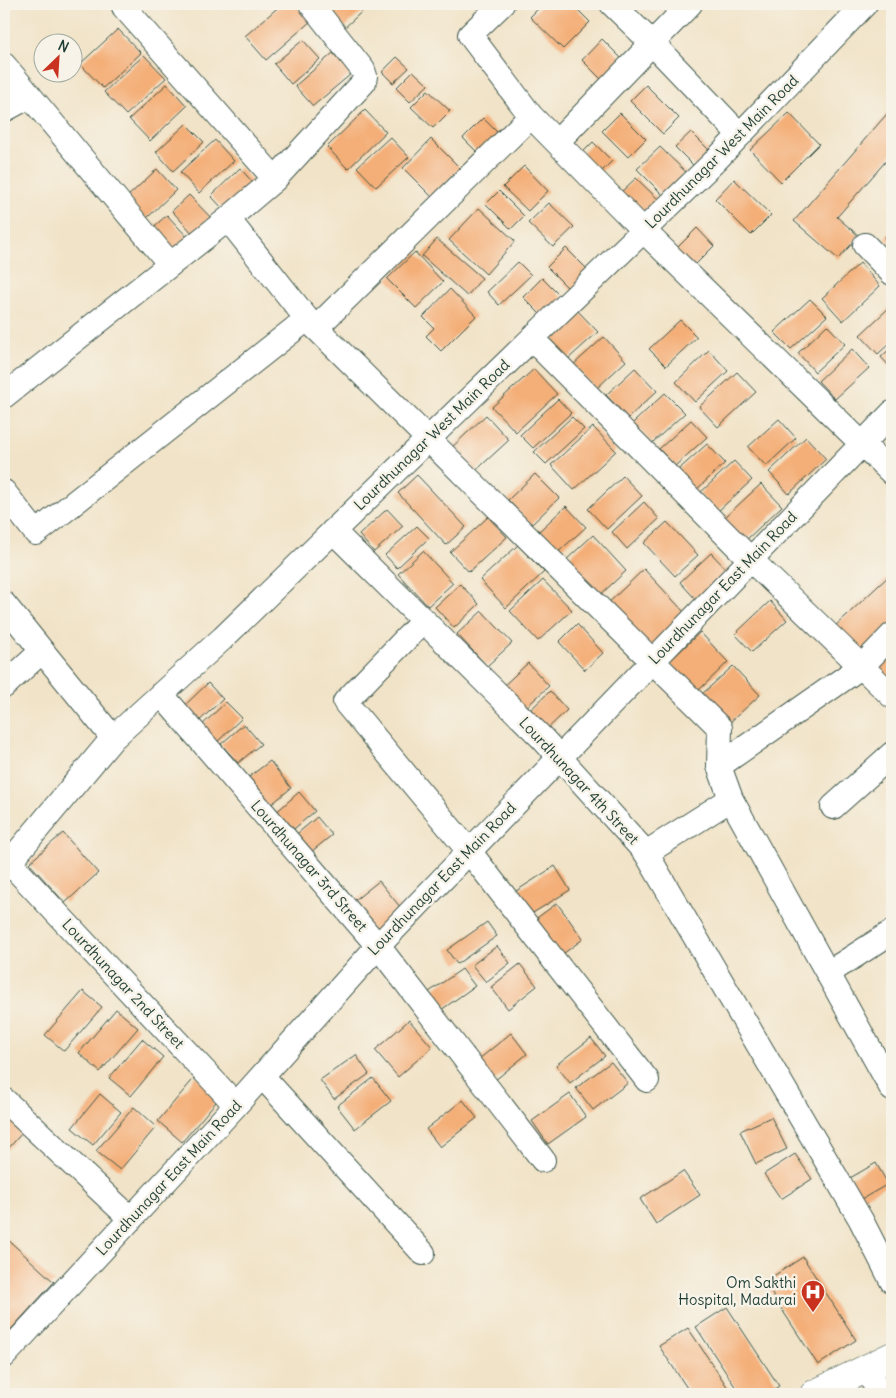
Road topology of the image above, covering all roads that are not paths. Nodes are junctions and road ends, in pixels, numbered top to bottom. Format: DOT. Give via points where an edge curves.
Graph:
graph roads {
  1 [pos="311,4"];
  2 [pos="502,4"];
  3 [pos="612,4"];
  4 [pos="690,4"];
  5 [pos="865,4"];
  6 [pos="124,7"];
  7 [pos="652,43"];
  8 [pos="4,65"];
  9 [pos="30,96"];
  10 [pos="4,110"];
  11 [pos="531,116"];
  12 [pos="740,135"];
  13 [pos="557,142"];
  14 [pos="275,179"];
  15 [pos="228,219"];
  16 [pos="644,231"];
  17 [pos="865,245"];
  18 [pos="170,264"];
  19 [pos="892,273"];
  20 [pos="312,323"];
  21 [pos="532,339"];
  22 [pos="4,396"];
  23 [pos="892,413"];
  24 [pos="430,438"];
  25 [pos="862,444"];
  26 [pos="892,473"];
  27 [pos="4,492"];
  28 [pos="333,531"];
  29 [pos="751,560"];
  30 [pos="4,604"];
  31 [pos="424,620"];
  32 [pos="892,635"];
  33 [pos="42,651"];
  34 [pos="653,661"];
  35 [pos="862,666"];
  36 [pos="4,686"];
  37 [pos="161,694"];
  38 [pos="892,696"];
  39 [pos="113,738"];
  40 [pos="892,754"];
  41 [pos="559,758"];
  42 [pos="719,766"];
  43 [pos="731,799"];
  44 [pos="833,807"];
  45 [pos="469,851"];
  46 [pos="646,853"];
  47 [pos="7,866"];
  48 [pos="892,932"];
  49 [pos="378,946"];
  50 [pos="828,973"];
  51 [pos="262,1076"];
  52 [pos="889,1076"];
  53 [pos="647,1080"];
  54 [pos="4,1100"];
  55 [pos="236,1105"];
  56 [pos="543,1160"];
  57 [pos="131,1219"];
  58 [pos="423,1254"];
  59 [pos="892,1281"];
  60 [pos="4,1356"];
  61 [pos="892,1356"];
  62 [pos="864,1370"];
  63 [pos="814,1394"];
  64 [pos="882,1394"];
  1 -- 14 [label="street" via="363,70 364,82"];
  2 -- 11 [label="street" via="470,35"];
  3 -- 7 [label="street"];
  4 -- 7 [label="street"];
  5 -- 12 [label="street, Lourdhunagar West Main Road"];
  6 -- 14 [label="street"];
  7 -- 12 [label="street"];
  7 -- 13 [label="street"];
  8 -- 9 [label="street"];
  9 -- 10 [label="street"];
  9 -- 18 [label="street"];
  11 -- 13 [label="street"];
  11 -- 20 [label="street"];
  12 -- 16 [label="street, Lourdhunagar West Main Road"];
  13 -- 16 [label="street"];
  14 -- 15 [label="street"];
  15 -- 18 [label="street"];
  15 -- 20 [label="street"];
  16 -- 21 [label="street, Lourdhunagar West Main Road"];
  16 -- 25 [label="street"];
  17 -- 19 [label="street"];
  18 -- 22 [label="street"];
  20 -- 24 [label="street"];
  20 -- 27 [label="street" via="36,533"];
  21 -- 24 [label="street, Lourdhunagar West Main Road"];
  21 -- 29 [label="street"];
  23 -- 25 [label="street, Lourdhunagar East Main Road"];
  24 -- 28 [label="street, Lourdhunagar West Main Road"];
  24 -- 34 [label="street"];
  25 -- 26 [label="street"];
  25 -- 29 [label="street, Lourdhunagar East Main Road"];
  28 -- 31 [label="street, Lourdhunagar 4th Street"];
  28 -- 37 [label="street, Lourdhunagar West Main Road"];
  29 -- 34 [label="street, Lourdhunagar East Main Road"];
  29 -- 35 [label="street"];
  30 -- 33 [label="street"];
  31 -- 41 [label="street, Lourdhunagar 4th Street"];
  31 -- 45 [label="street" via="345,702"];
  32 -- 35 [label="street"];
  33 -- 36 [label="street"];
  33 -- 39 [label="street"];
  34 -- 41 [label="street, Lourdhunagar East Main Road"];
  34 -- 42 [label="street" via="720,728"];
  35 -- 38 [label="street"];
  35 -- 42 [label="street"];
  37 -- 39 [label="street, Lourdhunagar West Main Road"];
  37 -- 49 [label="street, Lourdhunagar 3rd Street"];
  39 -- 47 [label="street, Lourdhunagar West Main Road"];
  40 -- 44 [label="street"];
  41 -- 45 [label="street, Lourdhunagar East Main Road"];
  41 -- 46 [label="street, Lourdhunagar 4th Street"];
  42 -- 43 [label="street"];
  43 -- 46 [label="street, Lourdhunagar 4th Street"];
  43 -- 50 [label="street"];
  45 -- 49 [label="street, Lourdhunagar East Main Road"];
  45 -- 53 [label="street"];
  46 -- 59 [label="street" via="861,1220"];
  47 -- 55 [label="street, Lourdhunagar 2nd Street"];
  48 -- 50 [label="street"];
  49 -- 51 [label="street, Lourdhunagar East Main Road"];
  49 -- 56 [label="street, Lourdhunagar 3rd Street"];
  50 -- 52 [label="street"];
  51 -- 55 [label="street, Lourdhunagar East Main Road"];
  51 -- 58 [label="street"];
  54 -- 57 [label="street"];
  55 -- 57 [label="street, Lourdhunagar East Main Road"];
  57 -- 60 [label="street, Lourdhunagar East Main Road"];
  61 -- 62 [label="main road"];
  62 -- 63 [label="main road"];
  62 -- 64 [label="street"];
}
